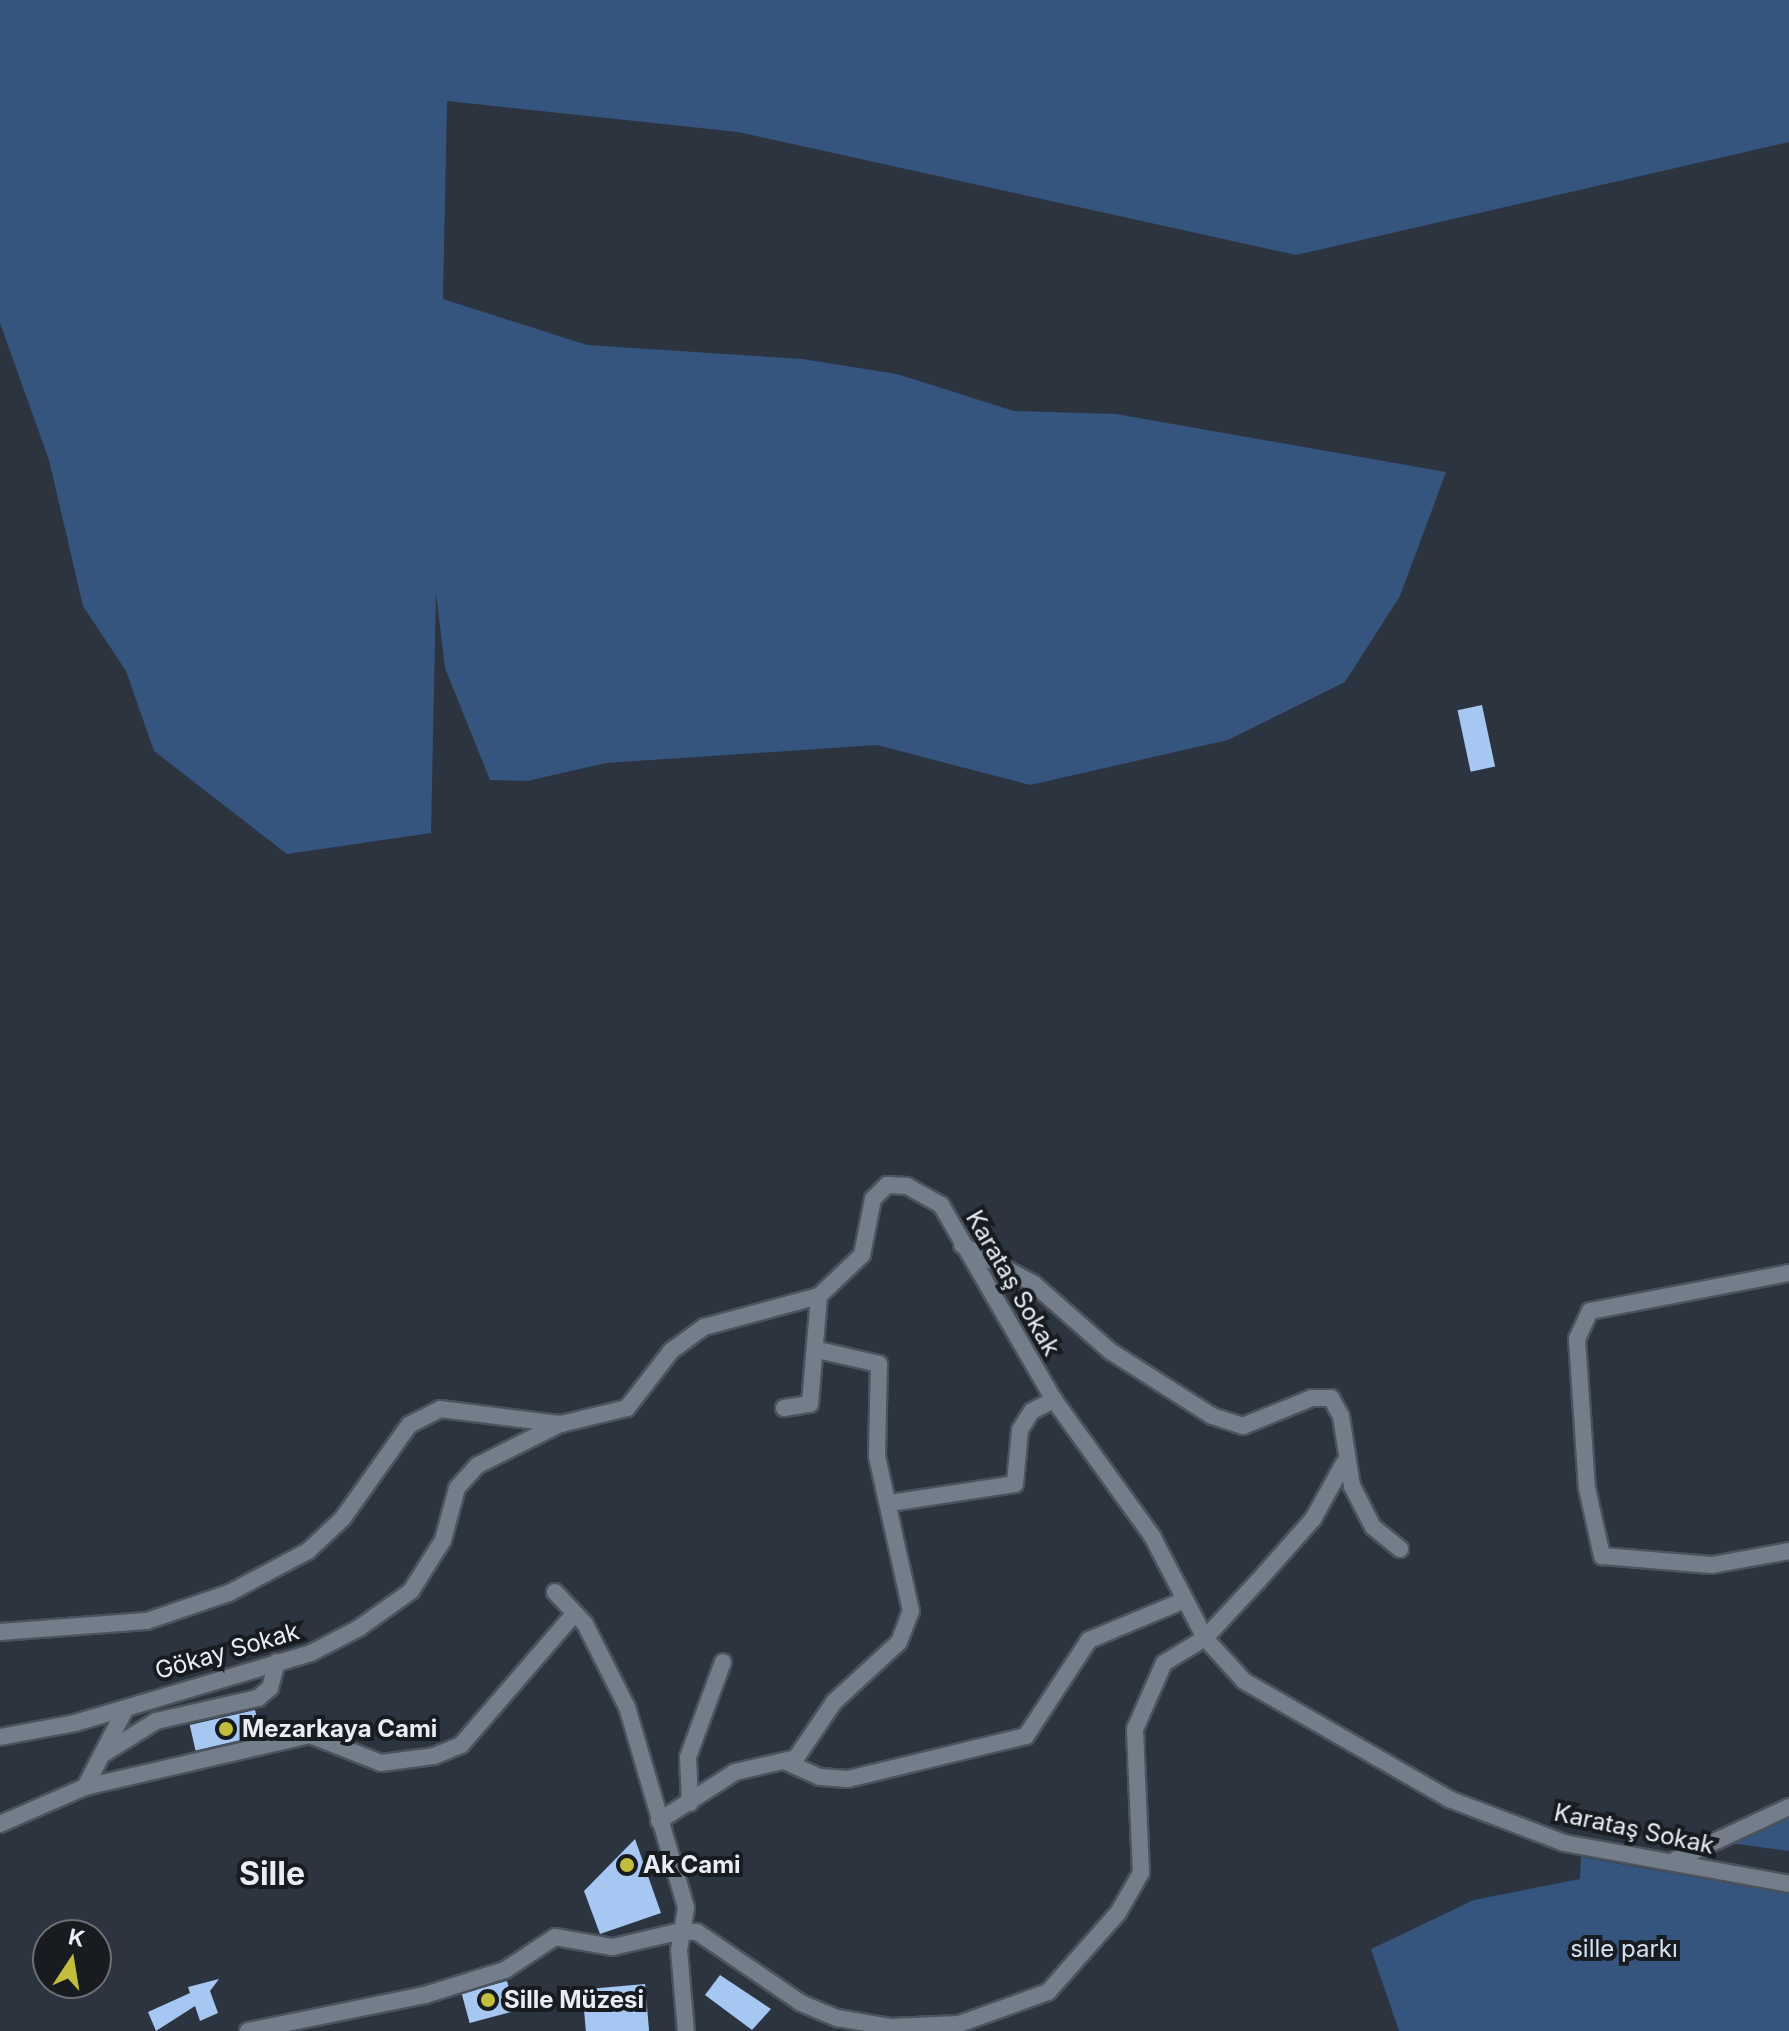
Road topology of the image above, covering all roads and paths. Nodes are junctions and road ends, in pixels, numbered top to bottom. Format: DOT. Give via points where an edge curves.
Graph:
graph roads {
  1 [pos="962,1245"];
  2 [pos="1789,1273"];
  3 [pos="819,1296"];
  4 [pos="818,1350"];
  5 [pos="1054,1400"];
  6 [pos="784,1408"];
  7 [pos="561,1424"];
  8 [pos="1344,1463"];
  9 [pos="890,1503"];
  10 [pos="1400,1549"];
  11 [pos="1789,1551"];
  12 [pos="555,1592"];
  13 [pos="1185,1600"];
  14 [pos="575,1613"];
  15 [pos="0,1632"];
  16 [pos="1205,1638"];
  17 [pos="277,1662"];
  18 [pos="723,1662"];
  19 [pos="126,1708"];
  20 [pos="0,1737"];
  21 [pos="105,1753"];
  22 [pos="786,1762"];
  23 [pos="85,1787"];
  24 [pos="690,1803"];
  25 [pos="1789,1807"];
  26 [pos="659,1821"];
  27 [pos="0,1824"];
  28 [pos="1673,1861"];
  29 [pos="1789,1884"];
  30 [pos="682,1931"];
  31 [pos="248,2031"];
  32 [pos="686,2031"];
  1 -- 3 [label="street, Karataş Sokak" via="941,1205 907,1186 887,1185 873,1199 862,1255"];
  1 -- 5 [label="street, Karataş Sokak"];
  1 -- 8 [label="street" via="1034,1284 1110,1351 1212,1416 1243,1426 1331,1398 1341,1416"];
  2 -- 11 [label="street" via="1590,1311 1577,1339 1587,1488 1602,1556 1712,1565"];
  3 -- 4 [label="street"];
  3 -- 7 [label="street, Karataş Sokak" via="704,1327 671,1351 627,1408"];
  4 -- 6 [label="street" via="810,1404"];
  4 -- 9 [label="street" via="879,1364 877,1456"];
  5 -- 9 [label="street" via="1032,1411 1020,1430 1015,1484"];
  5 -- 13 [label="street, Karataş Sokak" via="1124,1491"];
  7 -- 15 [label="street, Karataş Sokak" via="440,1409 409,1425 343,1518 308,1551 229,1593 147,1621"];
  7 -- 17 [label="street, Gökay Sokak" via="478,1465 457,1488 443,1540 411,1591 359,1628"];
  8 -- 10 [label="street" via="1373,1527"];
  8 -- 16 [label="street" via="1313,1519"];
  9 -- 22 [label="street" via="909,1589 899,1642"];
  12 -- 14 [label="street"];
  13 -- 16 [label="street, Karataş Sokak"];
  13 -- 22 [label="street" via="1089,1640 1026,1736 848,1779 820,1777"];
  14 -- 23 [label="street" via="461,1745 434,1756 381,1763 310,1735"];
  14 -- 26 [label="street" via="627,1707"];
  16 -- 28 [label="street, Karataş Sokak" via="1244,1681 1449,1799 1564,1843"];
  16 -- 30 [label="street" via="1164,1663 1135,1729 1141,1873 1118,1913 1048,1992 959,2024 891,2027 837,2018 801,2003 697,1932"];
  17 -- 19 [label="street, Gökay Sokak"];
  17 -- 21 [label="street" via="270,1688 258,1698 156,1721"];
  18 -- 24 [label="street" via="688,1757"];
  19 -- 20 [label="street, Gökay Sokak"];
  19 -- 21 [label="street"];
  21 -- 23 [label="street"];
  22 -- 24 [label="street" via="735,1772"];
  23 -- 27 [label="street"];
  24 -- 26 [label="street"];
  25 -- 28 [label="street"];
  26 -- 30 [label="street" via="686,1908"];
  28 -- 29 [label="street, Karataş Sokak"];
  30 -- 31 [label="street" via="613,1947 555,1937 505,1970 425,1995"];
  30 -- 32 [label="street"];
}
